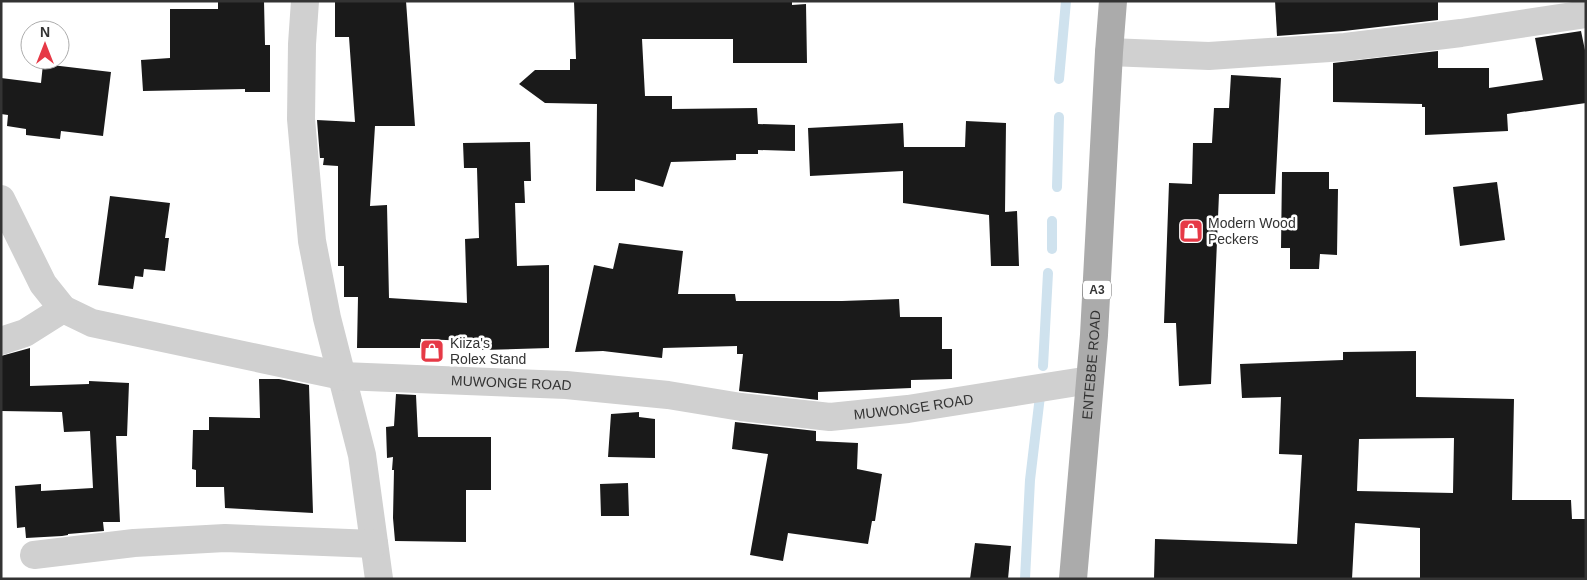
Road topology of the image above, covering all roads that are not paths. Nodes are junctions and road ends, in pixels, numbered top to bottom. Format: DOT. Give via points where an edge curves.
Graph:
graph roads {
  1 [pos="305,1"];
  2 [pos="1113,1"];
  3 [pos="1586,14"];
  4 [pos="1109,52"];
  5 [pos="1,199"];
  6 [pos="63,309"];
  7 [pos="1,341"];
  8 [pos="342,376"];
  9 [pos="1090,380"];
  10 [pos="374,544"];
  11 [pos="34,555"];
  12 [pos="379,579"];
  13 [pos="1073,579"];
  1 -- 8 [label="street" via="301,119 312,241"];
  2 -- 4 [label="main road, ENTEBBE ROAD / A3"];
  3 -- 4 [label="street" via="1345,47 1209,56"];
  4 -- 9 [label="main road, ENTEBBE ROAD / A3"];
  5 -- 6 [label="street, MUWONGE ROAD" via="43,284"];
  6 -- 7 [label="street" via="25,333"];
  6 -- 8 [label="street, MUWONGE ROAD" via="92,323"];
  8 -- 9 [label="street, MUWONGE ROAD" via="566,385 830,417 908,409"];
  8 -- 10 [label="street" via="362,455"];
  9 -- 13 [label="main road, ENTEBBE ROAD / A3"];
  10 -- 11 [label="street" via="226,538 134,543"];
  10 -- 12 [label="street"];
}
